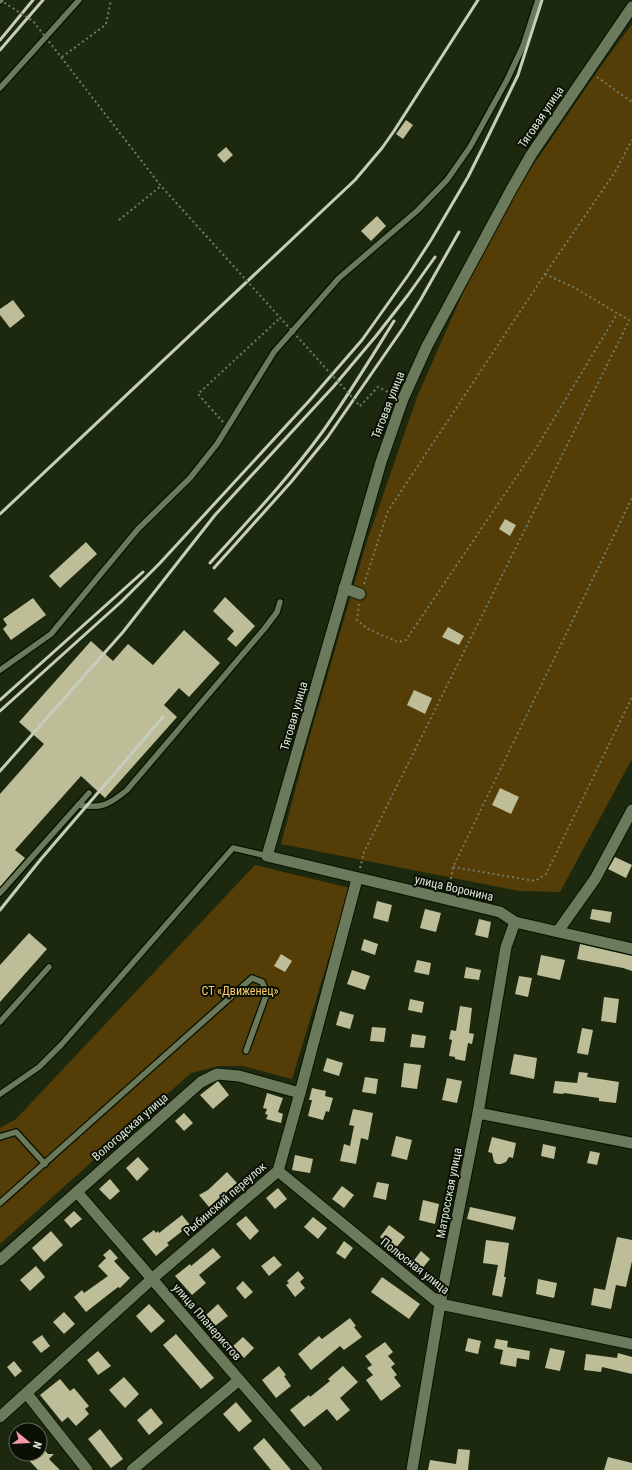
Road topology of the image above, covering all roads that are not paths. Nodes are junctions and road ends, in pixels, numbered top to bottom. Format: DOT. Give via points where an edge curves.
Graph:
graph roads {
  1 [pos="79,0"];
  2 [pos="538,0"];
  3 [pos="632,7"];
  4 [pos="0,88"];
  5 [pos="344,588"];
  6 [pos="360,594"];
  7 [pos="280,602"];
  8 [pos="0,670"];
  9 [pos="89,792"];
  10 [pos="78,805"];
  11 [pos="632,810"];
  12 [pos="267,856"];
  13 [pos="357,879"];
  14 [pos="0,893"];
  15 [pos="515,922"];
  16 [pos="558,931"];
  17 [pos="632,949"];
  18 [pos="49,968"];
  19 [pos="0,1022"];
  20 [pos="246,1051"];
  21 [pos="300,1093"];
  22 [pos="0,1094"];
  23 [pos="478,1113"];
  24 [pos="0,1137"];
  25 [pos="632,1143"];
  26 [pos="44,1164"];
  27 [pos="278,1171"];
  28 [pos="77,1192"];
  29 [pos="0,1202"];
  30 [pos="0,1260"];
  31 [pos="153,1278"];
  32 [pos="440,1304"];
  33 [pos="632,1344"];
  34 [pos="239,1380"];
  35 [pos="27,1394"];
  36 [pos="0,1417"];
  37 [pos="87,1470"];
  38 [pos="132,1470"];
  39 [pos="317,1470"];
  40 [pos="412,1470"];
  1 -- 4 [label="lane"];
  2 -- 8 [label="lane" via="523,46 507,80 470,147 447,180 418,210 339,278 274,352 228,427 190,478 138,529 51,634"];
  3 -- 5 [label="street, Тяговая улица" via="531,155 433,333 388,438"];
  5 -- 6 [label="street"];
  5 -- 12 [label="street, Тяговая улица"];
  7 -- 10 [label="lane" via="277,612 265,628 126,790 105,806"];
  9 -- 10 [label="lane"];
  10 -- 14 [label="lane"];
  11 -- 16 [label="street" via="595,879"];
  12 -- 13 [label="street, улица Воронина"];
  12 -- 22 [label="lane" via="233,848 62,1044 40,1067"];
  13 -- 15 [label="street, улица Воронина" via="500,912"];
  13 -- 21 [label="street, Рыбинский переулок"];
  15 -- 16 [label="street, улица Воронина"];
  15 -- 23 [label="street, Матросская улица" via="506,947"];
  16 -- 17 [label="street, улица Воронина"];
  18 -- 19 [label="lane"];
  20 -- 26 [label="lane" via="268,993 262,982 252,978"];
  21 -- 27 [label="street, Рыбинский переулок"];
  21 -- 28 [label="street, Вологодская улица" via="239,1076 217,1074 201,1082"];
  23 -- 25 [label="street"];
  23 -- 32 [label="street, Матросская улица"];
  24 -- 26 [label="lane" via="16,1132"];
  26 -- 29 [label="lane"];
  27 -- 31 [label="street, Рыбинский переулок"];
  27 -- 32 [label="street, Полюсная улица"];
  28 -- 30 [label="street, Вологодская улица"];
  28 -- 31 [label="street, улица Планеристов"];
  31 -- 34 [label="street, улица Планеристов"];
  31 -- 35 [label="street, Рыбинский переулок"];
  32 -- 33 [label="street, Полюсная улица"];
  32 -- 40 [label="street, Матросская улица"];
  34 -- 38 [label="street"];
  34 -- 39 [label="street, улица Планеристов"];
  35 -- 36 [label="street, Рыбинский переулок"];
  35 -- 37 [label="street"];
}
